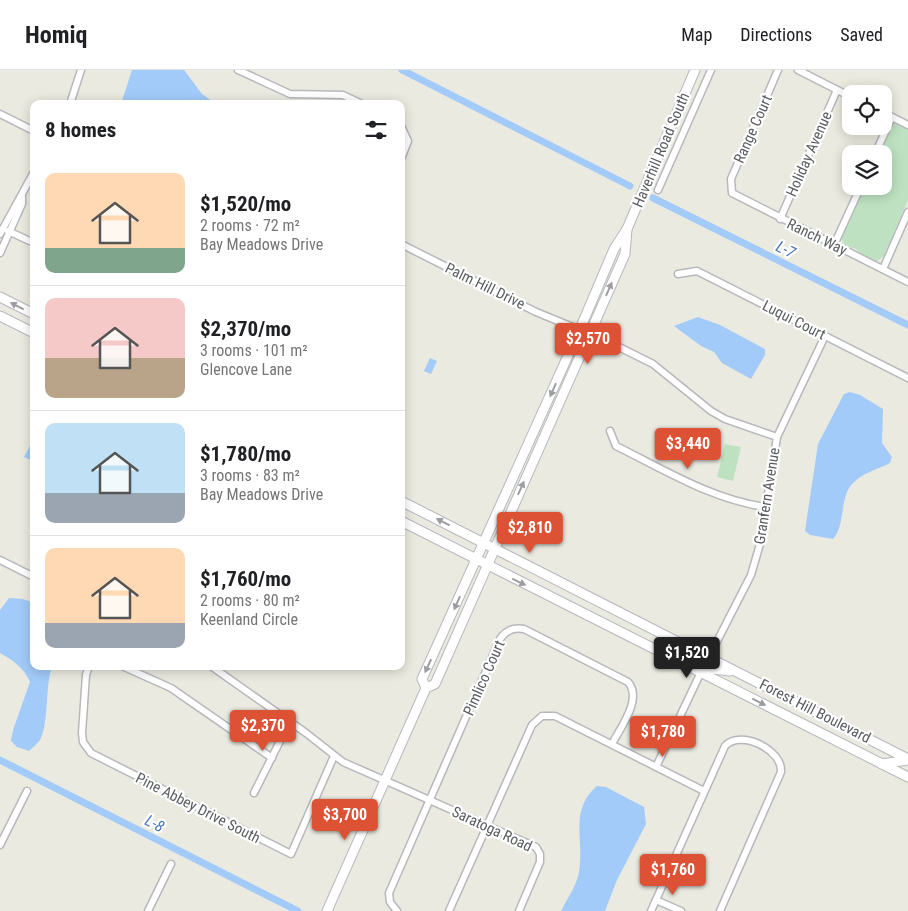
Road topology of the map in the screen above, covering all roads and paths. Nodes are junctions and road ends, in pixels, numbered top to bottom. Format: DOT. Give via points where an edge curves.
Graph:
graph roads {
  1 [pos="81,70"];
  2 [pos="238,70"];
  3 [pos="695,70"];
  4 [pos="711,70"];
  5 [pos="778,70"];
  6 [pos="798,70"];
  7 [pos="837,90"];
  8 [pos="842,92"];
  9 [pos="71,100"];
  10 [pos="354,100"];
  11 [pos="0,114"];
  12 [pos="892,117"];
  13 [pos="908,125"];
  14 [pos="30,129"];
  15 [pos="405,135"];
  16 [pos="405,149"];
  17 [pos="30,179"];
  18 [pos="730,188"];
  19 [pos="658,190"];
  20 [pos="22,193"];
  21 [pos="857,195"];
  22 [pos="908,212"];
  23 [pos="780,218"];
  24 [pos="627,229"];
  25 [pos="1,230"];
  26 [pos="10,232"];
  27 [pos="30,241"];
  28 [pos="834,245"];
  29 [pos="405,246"];
  30 [pos="0,254"];
  31 [pos="883,269"];
  32 [pos="678,274"];
  33 [pos="908,282"];
  34 [pos="0,297"];
  35 [pos="30,312"];
  36 [pos="0,316"];
  37 [pos="580,330"];
  38 [pos="30,331"];
  39 [pos="593,335"];
  40 [pos="825,336"];
  41 [pos="609,342"];
  42 [pos="908,378"];
  43 [pos="610,431"];
  44 [pos="777,436"];
  45 [pos="405,504"];
  46 [pos="765,507"];
  47 [pos="405,523"];
  48 [pos="484,543"];
  49 [pos="495,549"];
  50 [pos="0,560"];
  51 [pos="476,560"];
  52 [pos="487,566"];
  53 [pos="30,575"];
  54 [pos="667,655"];
  55 [pos="709,657"];
  56 [pos="88,670"];
  57 [pos="131,670"];
  58 [pos="217,670"];
  59 [pos="701,672"];
  60 [pos="742,674"];
  61 [pos="426,688"];
  62 [pos="292,723"];
  63 [pos="612,744"];
  64 [pos="334,756"];
  65 [pos="272,758"];
  66 [pos="908,759"];
  67 [pos="882,764"];
  68 [pos="656,767"];
  69 [pos="907,776"];
  70 [pos="385,781"];
  71 [pos="27,791"];
  72 [pos="704,791"];
  73 [pos="254,793"];
  74 [pos="429,800"];
  75 [pos="488,825"];
  76 [pos="0,845"];
  77 [pos="171,864"];
  78 [pos="656,900"];
  79 [pos="148,911"];
  80 [pos="327,911"];
  81 [pos="397,911"];
  82 [pos="450,911"];
  83 [pos="519,911"];
  84 [pos="651,911"];
  85 [pos="681,911"];
  86 [pos="720,911"];
  1 -- 9 [label="street"];
  2 -- 10 [label="street" via="290,94 343,95"];
  3 -- 24 [label="street, Haverhill Road South"];
  4 -- 19 [label="street"];
  5 -- 18 [label="street, Range Court"];
  6 -- 7 [label="street"];
  7 -- 8 [label="street"];
  7 -- 23 [label="street, Holiday Avenue"];
  11 -- 14 [label="street"];
  12 -- 13 [label="street"];
  15 -- 16 [label="street" via="408,141"];
  17 -- 20 [label="street"];
  18 -- 23 [label="street, Ranch Way" via="735,196"];
  20 -- 25 [label="street"];
  20 -- 26 [label="street" via="22,204"];
  21 -- 28 [label="street"];
  22 -- 31 [label="street"];
  23 -- 28 [label="street, Ranch Way"];
  24 -- 37 [label="street, Haverhill Road South" via="614,249"];
  39 -- 24 [label="street, Haverhill Road South, one-way" via="625,254"];
  25 -- 26 [label="street"];
  26 -- 27 [label="street"];
  26 -- 30 [label="street"];
  28 -- 31 [label="street, Ranch Way"];
  29 -- 37 [label="street, Palm Hill Drive"];
  31 -- 33 [label="street, Ranch Way"];
  32 -- 40 [label="street, Luqui Court" via="697,272"];
  35 -- 34 [label="street, one-way"];
  36 -- 38 [label="street"];
  37 -- 39 [label="street, Palm Hill Drive"];
  37 -- 48 [label="street, Haverhill Road South, one-way"];
  49 -- 39 [label="street, Haverhill Road South, one-way"];
  40 -- 42 [label="street, Luqui Court"];
  40 -- 44 [label="street, Granfern Avenue"];
  41 -- 44 [label="street" via="653,364 725,419"];
  43 -- 46 [label="street" via="616,446 718,496"];
  44 -- 46 [label="street, Granfern Avenue"];
  48 -- 45 [label="street, Forest Hill Boulevard, one-way"];
  46 -- 55 [label="street, Granfern Avenue" via="751,576"];
  47 -- 51 [label="street, Forest Hill Boulevard"];
  48 -- 49 [label="street, Forest Hill Boulevard"];
  48 -- 51 [label="street, Haverhill Road South"];
  49 -- 52 [label="street, Haverhill Road South"];
  49 -- 55 [label="street, Forest Hill Boulevard"];
  50 -- 53 [label="street"];
  51 -- 52 [label="street, Forest Hill Boulevard"];
  51 -- 61 [label="street, Haverhill Road South, one-way" via="422,679"];
  52 -- 54 [label="street, Forest Hill Boulevard, one-way"];
  52 -- 61 [label="street, Haverhill Road South" via="435,684"];
  54 -- 55 [label="street" via="696,660"];
  54 -- 59 [label="street, Forest Hill Boulevard"];
  55 -- 60 [label="street, Forest Hill Boulevard"];
  56 -- 64 [label="street, Pine Abbey Drive South" via="82,733 83,742 91,753 291,854"];
  57 -- 65 [label="street" via="171,688"];
  58 -- 62 [label="street, Saratoga Road"];
  59 -- 60 [label="street" via="723,669"];
  59 -- 67 [label="street, Forest Hill Boulevard, one-way"];
  59 -- 68 [label="street"];
  60 -- 66 [label="street, Forest Hill Boulevard"];
  61 -- 70 [label="street, Haverhill Road South"];
  62 -- 64 [label="street, Saratoga Road"];
  62 -- 65 [label="street"];
  63 -- 68 [label="street"];
  63 -- 74 [label="street, Pimlico Court" via="632,703 631,685 524,629 510,629 500,639"];
  63 -- 75 [label="street" via="555,716 537,718"];
  64 -- 70 [label="street, Saratoga Road"];
  65 -- 73 [label="street"];
  66 -- 67 [label="street"];
  67 -- 69 [label="street, Forest Hill Boulevard"];
  68 -- 72 [label="street"];
  70 -- 74 [label="street, Saratoga Road"];
  70 -- 80 [label="street, Haverhill Road South"];
  71 -- 76 [label="street"];
  72 -- 78 [label="street"];
  72 -- 86 [label="street" via="725,746 732,741 746,740 774,753 782,765"];
  74 -- 75 [label="street, Saratoga Road"];
  74 -- 81 [label="street, Pimlico Court" via="389,893 390,902"];
  75 -- 82 [label="street"];
  75 -- 83 [label="street, Saratoga Road" via="530,842 540,854 540,862"];
  77 -- 79 [label="street"];
  78 -- 84 [label="street"];
  78 -- 85 [label="street"];
}
